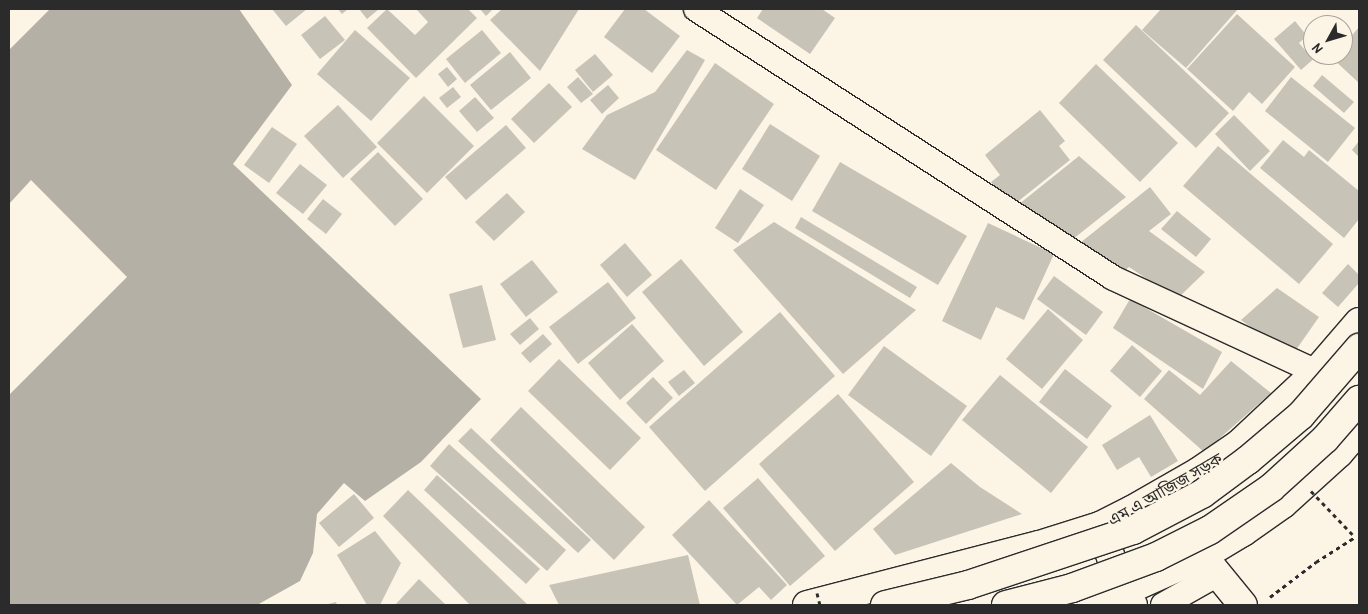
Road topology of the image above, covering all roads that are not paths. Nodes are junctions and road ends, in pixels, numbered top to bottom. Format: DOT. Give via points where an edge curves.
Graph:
graph roads {
  1 [pos="696,9"];
  2 [pos="1359,322"];
  3 [pos="1359,348"];
  4 [pos="1316,372"];
  5 [pos="1359,400"];
  6 [pos="1359,430"];
  7 [pos="1100,526"];
  8 [pos="1211,565"];
  9 [pos="812,599"];
  10 [pos="1128,599"];
  11 [pos="1255,602"];
  12 [pos="885,605"];
  13 [pos="1006,605"];
  14 [pos="1076,605"];
  15 [pos="1164,605"];
  1 -- 4 [label="street" via="1112,278"];
  2 -- 4 [label="main road, এম এ আজিজ সড়ক"];
  3 -- 12 [label="main road, bridge" via="1301,415 1202,494 1133,530 968,585"];
  4 -- 7 [label="main road, এম এ আজিজ সড়ক" via="1239,444 1198,472"];
  5 -- 13 [label="main road, bridge" via="1325,439 1272,488 1210,530 1156,557 1072,588"];
  6 -- 8 [label="main road" via="1339,453"];
  7 -- 9 [label="main road, এম এ আজিজ সড়ক" via="975,563"];
  7 -- 10 [label="main road"];
  8 -- 10 [label="main road"];
  8 -- 11 [label="main road"];
  8 -- 15 [label="street"];
  10 -- 14 [label="main road"];
}
